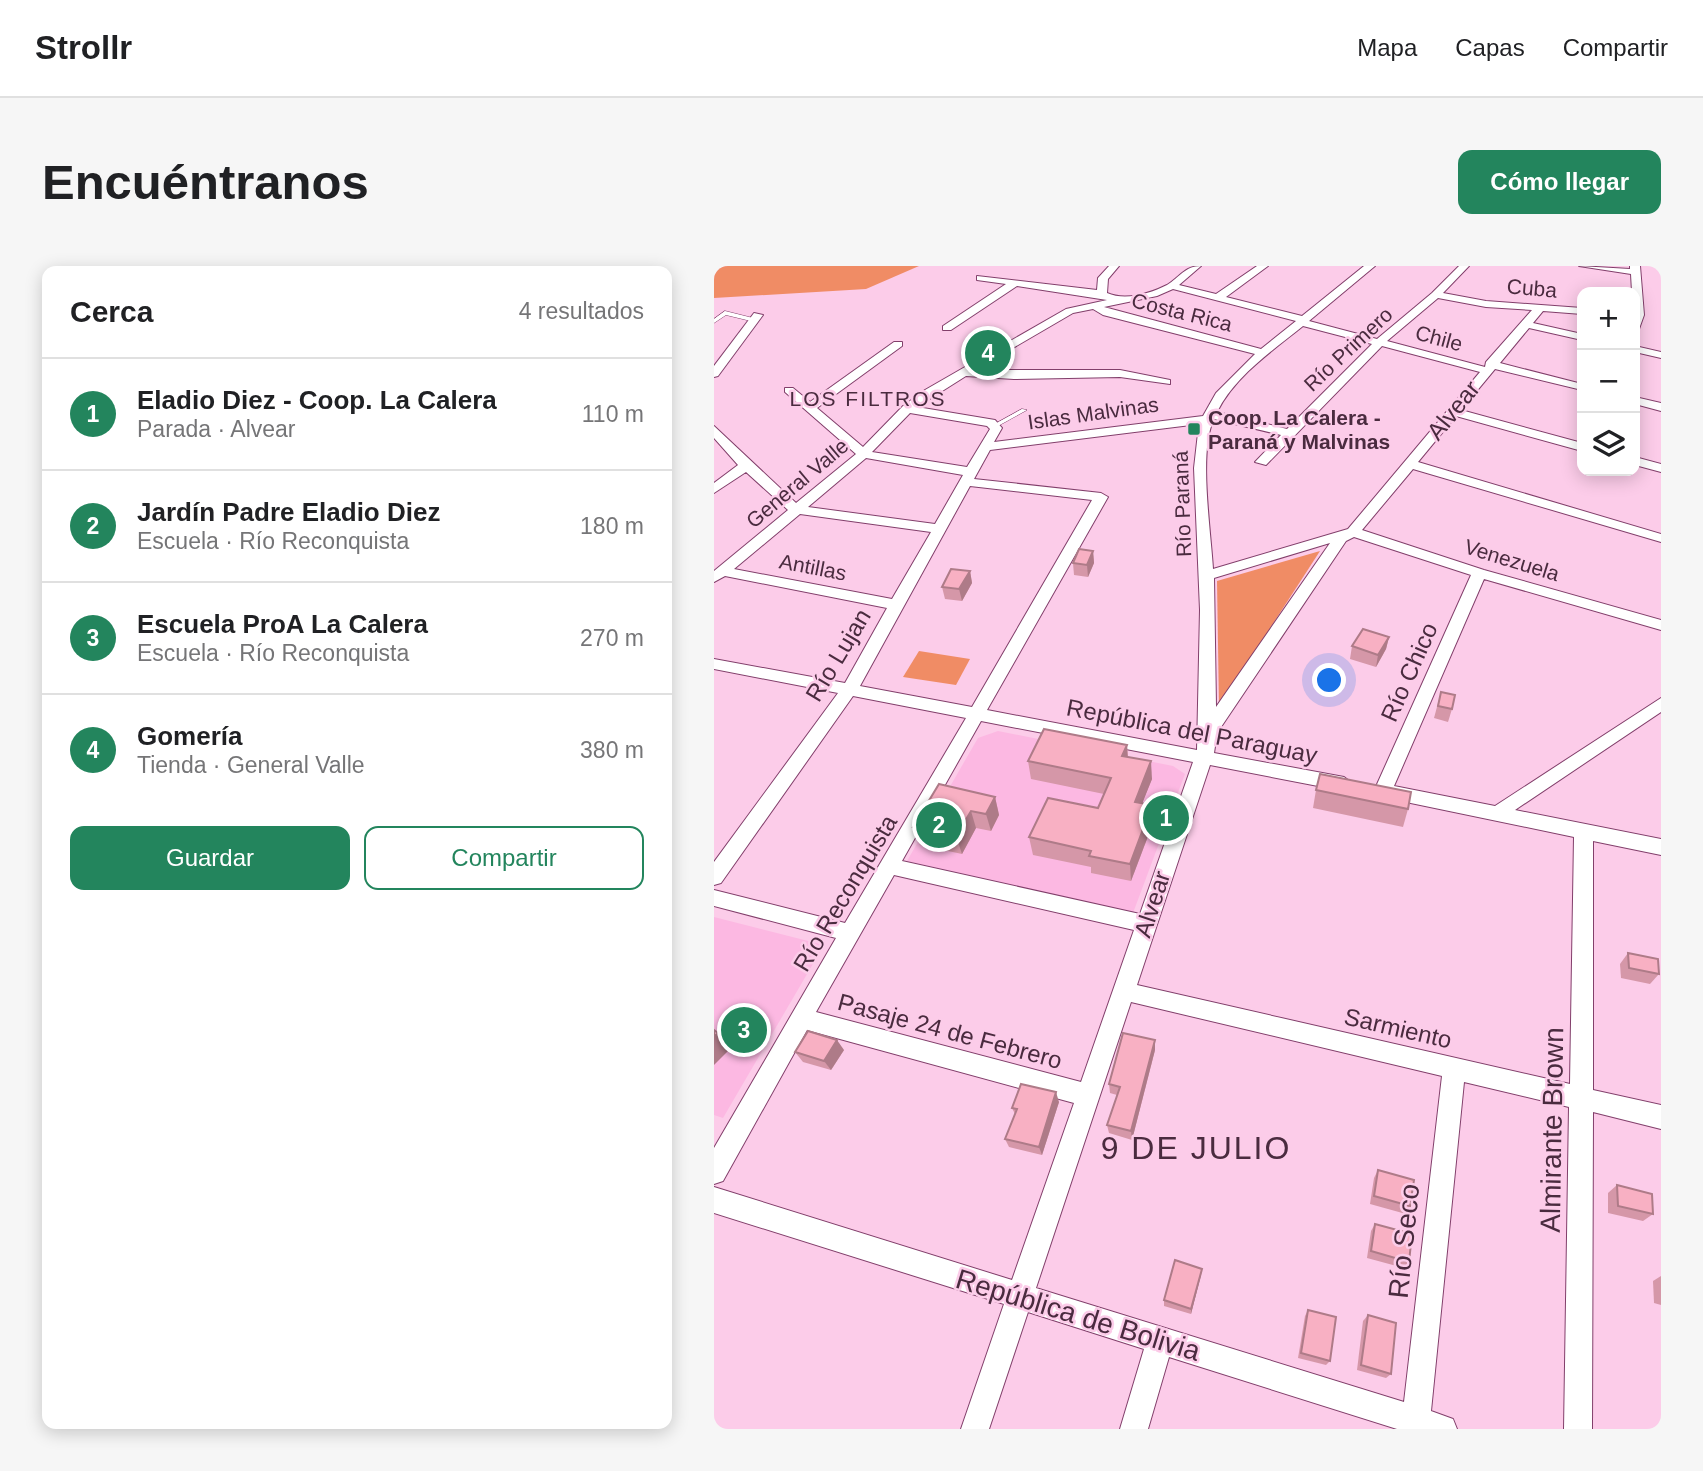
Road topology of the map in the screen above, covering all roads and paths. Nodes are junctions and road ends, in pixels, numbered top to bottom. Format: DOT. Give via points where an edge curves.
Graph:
graph roads {
  1 [pos="1114,266"];
  2 [pos="1196,266"];
  3 [pos="1263,266"];
  4 [pos="1370,266"];
  5 [pos="1464,266"];
  6 [pos="1584,266"];
  7 [pos="1635,269"];
  8 [pos="980,278"];
  9 [pos="1016,282"];
  10 [pos="1172,286"];
  11 [pos="1636,287"];
  12 [pos="1102,295"];
  13 [pos="1436,295"];
  14 [pos="1218,298"];
  15 [pos="1117,301"];
  16 [pos="1093,305"];
  17 [pos="1540,308"];
  18 [pos="1577,311"];
  19 [pos="756,317"];
  20 [pos="714,320"];
  21 [pos="1303,321"];
  22 [pos="1526,324"];
  23 [pos="947,328"];
  24 [pos="1577,336"];
  25 [pos="1380,342"];
  26 [pos="898,344"];
  27 [pos="1639,350"];
  28 [pos="1263,353"];
  29 [pos="1661,355"];
  30 [pos="1488,367"];
  31 [pos="964,372"];
  32 [pos="714,374"];
  33 [pos="1166,382"];
  34 [pos="1577,386"];
  35 [pos="789,390"];
  36 [pos="1640,401"];
  37 [pos="1661,407"];
  38 [pos="809,408"];
  39 [pos="907,408"];
  40 [pos="1024,410"];
  41 [pos="1453,412"];
  42 [pos="1208,417"];
  43 [pos="996,426"];
  44 [pos="714,430"];
  45 [pos="1287,433"];
  46 [pos="1577,446"];
  47 [pos="985,447"];
  48 [pos="864,454"];
  49 [pos="1261,462"];
  50 [pos="1640,462"];
  51 [pos="1408,463"];
  52 [pos="747,466"];
  53 [pos="1661,468"];
  54 [pos="969,477"];
  55 [pos="714,489"];
  56 [pos="795,509"];
  57 [pos="938,529"];
  58 [pos="1347,535"];
  59 [pos="1661,538"];
  60 [pos="1479,573"];
  61 [pos="718,574"];
  62 [pos="1206,576"];
  63 [pos="897,605"];
  64 [pos="1661,625"];
  65 [pos="714,664"];
  66 [pos="849,690"];
  67 [pos="1661,704"];
  68 [pos="978,715"];
  69 [pos="1209,731"];
  70 [pos="1203,758"];
  71 [pos="1370,789"];
  72 [pos="1498,814"];
  73 [pos="1584,832"];
  74 [pos="1661,847"];
  75 [pos="889,866"];
  76 [pos="714,877"];
  77 [pos="714,898"];
  78 [pos="1146,924"];
  79 [pos="849,933"];
  80 [pos="1123,991"];
  81 [pos="800,1018"];
  82 [pos="1454,1068"];
  83 [pos="1087,1095"];
  84 [pos="1581,1098"];
  85 [pos="1661,1116"];
  86 [pos="714,1172"];
  87 [pos="714,1199"];
  88 [pos="1018,1297"];
  89 [pos="1160,1341"];
  90 [pos="1416,1420"];
  91 [pos="975,1429"];
  92 [pos="1134,1429"];
  93 [pos="1443,1429"];
  94 [pos="1578,1429"];
  1 -- 12 [label="street" via="1103,278"];
  2 -- 10 [label="street, General Valle"];
  3 -- 14 [label="street"];
  4 -- 21 [label="street, Río Paraná"];
  5 -- 13 [label="street, Río Primero"];
  6 -- 7 [label="street"];
  7 -- 11 [label="street"];
  8 -- 9 [label="street"];
  9 -- 12 [label="street"];
  9 -- 23 [label="street"];
  10 -- 14 [label="street, Chile"];
  10 -- 15 [label="street, General Valle" via="1153,295"];
  12 -- 15 [label="street"];
  13 -- 17 [label="street, Cuba"];
  13 -- 25 [label="street, Río Primero"];
  14 -- 21 [label="street, Chile"];
  15 -- 16 [label="street, General Valle"];
  16 -- 28 [label="street, Costa Rica" via="1107,313"];
  16 -- 31 [label="street, General Valle" via="1069,311"];
  17 -- 18 [label="street, Cuba"];
  17 -- 22 [label="street, Alvear"];
  19 -- 20 [label="lane" via="725,313"];
  19 -- 32 [label="street"];
  21 -- 25 [label="street, Chile"];
  21 -- 28 [label="street, Río Paraná"];
  22 -- 24 [label="street"];
  22 -- 30 [label="street, Alvear"];
  25 -- 30 [label="street, Chile"];
  25 -- 45 [label="street, Río Primero"];
  26 -- 38 [label="street"];
  27 -- 29 [label="street"];
  28 -- 42 [label="street, Río Paraná" via="1220,395"];
  30 -- 34 [label="street, Chile"];
  30 -- 41 [label="street, Alvear"];
  31 -- 33 [label="street" via="1141,376"];
  31 -- 39 [label="street, General Valle"];
  35 -- 38 [label="street"];
  36 -- 37 [label="street"];
  38 -- 48 [label="street"];
  39 -- 43 [label="street"];
  39 -- 48 [label="street, General Valle"];
  40 -- 43 [label="lane"];
  41 -- 46 [label="street"];
  41 -- 51 [label="street, Alvear"];
  42 -- 45 [label="street, Islas Malvinas"];
  42 -- 47 [label="street, Islas Malvinas"];
  42 -- 62 [label="street, Río Paraná" via="1200,454"];
  43 -- 47 [label="street, Río Lujan"];
  44 -- 52 [label="street"];
  45 -- 49 [label="street, Río Primero"];
  47 -- 54 [label="street, Río Lujan"];
  48 -- 54 [label="street"];
  48 -- 56 [label="street, General Valle"];
  50 -- 53 [label="street"];
  51 -- 58 [label="street, Alvear"];
  51 -- 59 [label="street"];
  52 -- 55 [label="street"];
  52 -- 56 [label="street"];
  54 -- 57 [label="street, Río Lujan"];
  54 -- 68 [label="street, Río Reconquista" via="1101,497"];
  56 -- 57 [label="street"];
  56 -- 61 [label="street, General Valle"];
  57 -- 63 [label="street, Río Lujan"];
  58 -- 60 [label="street, Venezuela"];
  58 -- 62 [label="street"];
  58 -- 69 [label="street, Alvear"];
  60 -- 64 [label="street, Venezuela"];
  60 -- 71 [label="street, Río Chico"];
  61 -- 63 [label="street, Antillas"];
  62 -- 69 [label="street, Río Paraná"];
  63 -- 66 [label="street, Río Lujan"];
  65 -- 66 [label="street, República del Paraguay"];
  66 -- 68 [label="street, República del Paraguay"];
  66 -- 76 [label="street, Río Lujan"];
  67 -- 72 [label="street"];
  68 -- 70 [label="street, República del Paraguay"];
  68 -- 75 [label="street, Río Reconquista"];
  69 -- 70 [label="street, Alvear"];
  70 -- 71 [label="street, República del Paraguay"];
  70 -- 78 [label="street, Alvear"];
  71 -- 72 [label="street, República del Paraguay"];
  72 -- 73 [label="street, República del Paraguay"];
  73 -- 74 [label="street, República del Paraguay"];
  73 -- 84 [label="street, Almirante Brown"];
  75 -- 78 [label="street"];
  75 -- 79 [label="street, Río Reconquista"];
  77 -- 79 [label="street"];
  78 -- 80 [label="street, Alvear"];
  79 -- 81 [label="street, Río Reconquista"];
  80 -- 82 [label="street, Sarmiento"];
  80 -- 83 [label="street, Alvear"];
  81 -- 83 [label="street, Pasaje 24 de Febrero"];
  81 -- 86 [label="street, Río Reconquista"];
  82 -- 84 [label="street, Sarmiento"];
  82 -- 90 [label="street, Río Seco"];
  83 -- 88 [label="street, Alvear"];
  84 -- 85 [label="street, Sarmiento"];
  84 -- 94 [label="street, Almirante Brown"];
  87 -- 88 [label="street, República de Bolivia"];
  88 -- 89 [label="street, República de Bolivia"];
  88 -- 91 [label="street, Alvear"];
  89 -- 90 [label="street, República de Bolivia"];
  89 -- 92 [label="street"];
  90 -- 93 [label="street, República de Bolivia"];
}
